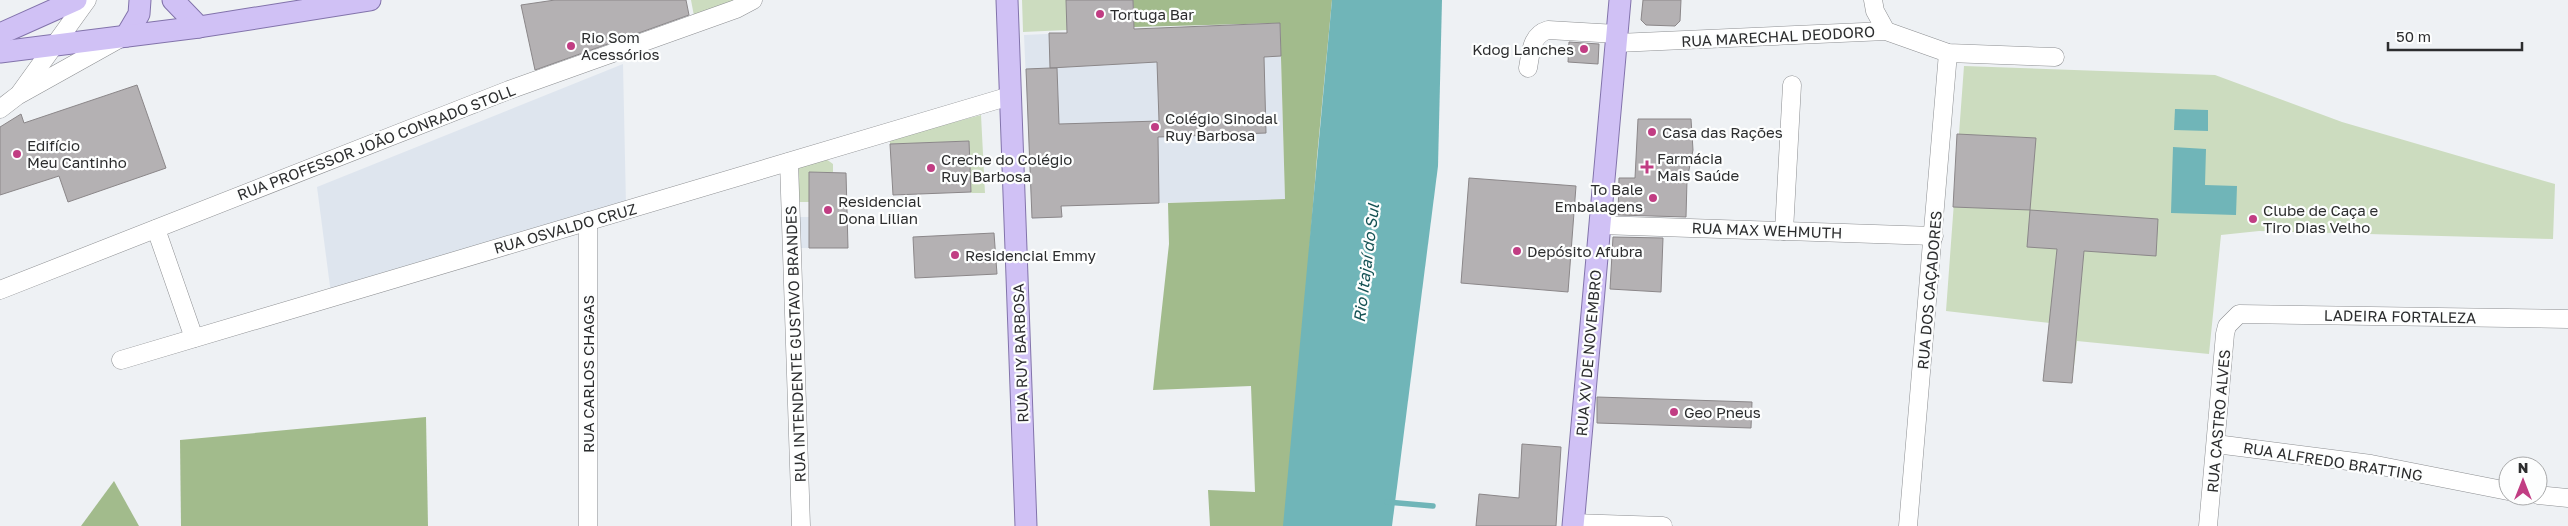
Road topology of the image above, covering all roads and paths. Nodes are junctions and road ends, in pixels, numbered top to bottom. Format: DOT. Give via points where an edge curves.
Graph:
graph roads {
  1 [pos="76,0"];
  2 [pos="87,0"];
  3 [pos="140,0"];
  4 [pos="173,0"];
  5 [pos="370,0"];
  6 [pos="753,0"];
  7 [pos="1620,0"];
  8 [pos="1873,0"];
  9 [pos="1002,5"];
  10 [pos="199,27"];
  11 [pos="1886,31"];
  12 [pos="0,34"];
  13 [pos="126,36"];
  14 [pos="1617,38"];
  15 [pos="53,44"];
  16 [pos="0,52"];
  17 [pos="1948,53"];
  18 [pos="2055,57"];
  19 [pos="1528,68"];
  20 [pos="1792,85"];
  21 [pos="17,96"];
  22 [pos="1010,96"];
  23 [pos="0,110"];
  24 [pos="789,162"];
  25 [pos="588,221"];
  26 [pos="1600,225"];
  27 [pos="156,229"];
  28 [pos="1784,231"];
  29 [pos="1934,236"];
  30 [pos="0,290"];
  31 [pos="2232,319"];
  32 [pos="2568,319"];
  33 [pos="194,338"];
  34 [pos="121,360"];
  35 [pos="2216,444"];
  36 [pos="2498,489"];
  37 [pos="2548,496"];
  38 [pos="2568,498"];
  39 [pos="1573,525"];
  40 [pos="588,526"];
  41 [pos="801,526"];
  42 [pos="1026,526"];
  43 [pos="1663,526"];
  44 [pos="1908,526"];
  45 [pos="2208,526"];
  1 -- 12 [label="main road"];
  2 -- 15 [label="street"];
  3 -- 13 [label="main road" via="139,14"];
  4 -- 10 [label="main road"];
  5 -- 10 [label="main road"];
  6 -- 27 [label="street, RUA PROFESSOR JOÃO CONRADO STOLL" via="736,9 510,90"];
  7 -- 14 [label="main road, RUA XV DE NOVEMBRO"];
  8 -- 11 [label="street"];
  9 -- 22 [label="main road, RUA RUY BARBOSA"];
  10 -- 13 [label="main road"];
  11 -- 14 [label="street, RUA MARECHAL DEODORO"];
  11 -- 17 [label="street, RUA MARECHAL DEODORO"];
  13 -- 15 [label="main road"];
  13 -- 21 [label="street"];
  14 -- 19 [label="street, RUA MARECHAL DEODORO" via="1548,30 1540,32 1534,39"];
  14 -- 26 [label="main road, RUA XV DE NOVEMBRO"];
  15 -- 16 [label="main road"];
  15 -- 21 [label="street"];
  17 -- 18 [label="street, RUA MARECHAL DEODORO"];
  17 -- 29 [label="street, RUA DOS CAÇADORES"];
  20 -- 28 [label="street"];
  21 -- 23 [label="street"];
  22 -- 24 [label="street, RUA OSVALDO CRUZ"];
  22 -- 42 [label="main road, RUA RUY BARBOSA"];
  24 -- 25 [label="street, RUA OSVALDO CRUZ"];
  24 -- 41 [label="street, RUA INTENDENTE GUSTAVO BRANDES"];
  25 -- 33 [label="street, RUA OSVALDO CRUZ"];
  25 -- 40 [label="street, RUA CARLOS CHAGAS"];
  26 -- 28 [label="street, RUA MAX WEHMUTH"];
  26 -- 39 [label="main road, RUA XV DE NOVEMBRO"];
  27 -- 30 [label="street, RUA PROFESSOR JOÃO CONRADO STOLL"];
  27 -- 33 [label="street"];
  28 -- 29 [label="street, RUA MAX WEHMUTH"];
  29 -- 44 [label="street, RUA DOS CAÇADORES"];
  31 -- 32 [label="street, LADEIRA FORTALEZA" via="2239,314 2250,313"];
  31 -- 35 [label="street, RUA CASTRO ALVES" via="2225,334"];
  33 -- 34 [label="street, RUA OSVALDO CRUZ"];
  35 -- 36 [label="street, RUA ALFREDO BRATTING" via="2371,464"];
  35 -- 45 [label="street, RUA CASTRO ALVES"];
  37 -- 38 [label="street"];
  39 -- 43 [label="street"];
}
